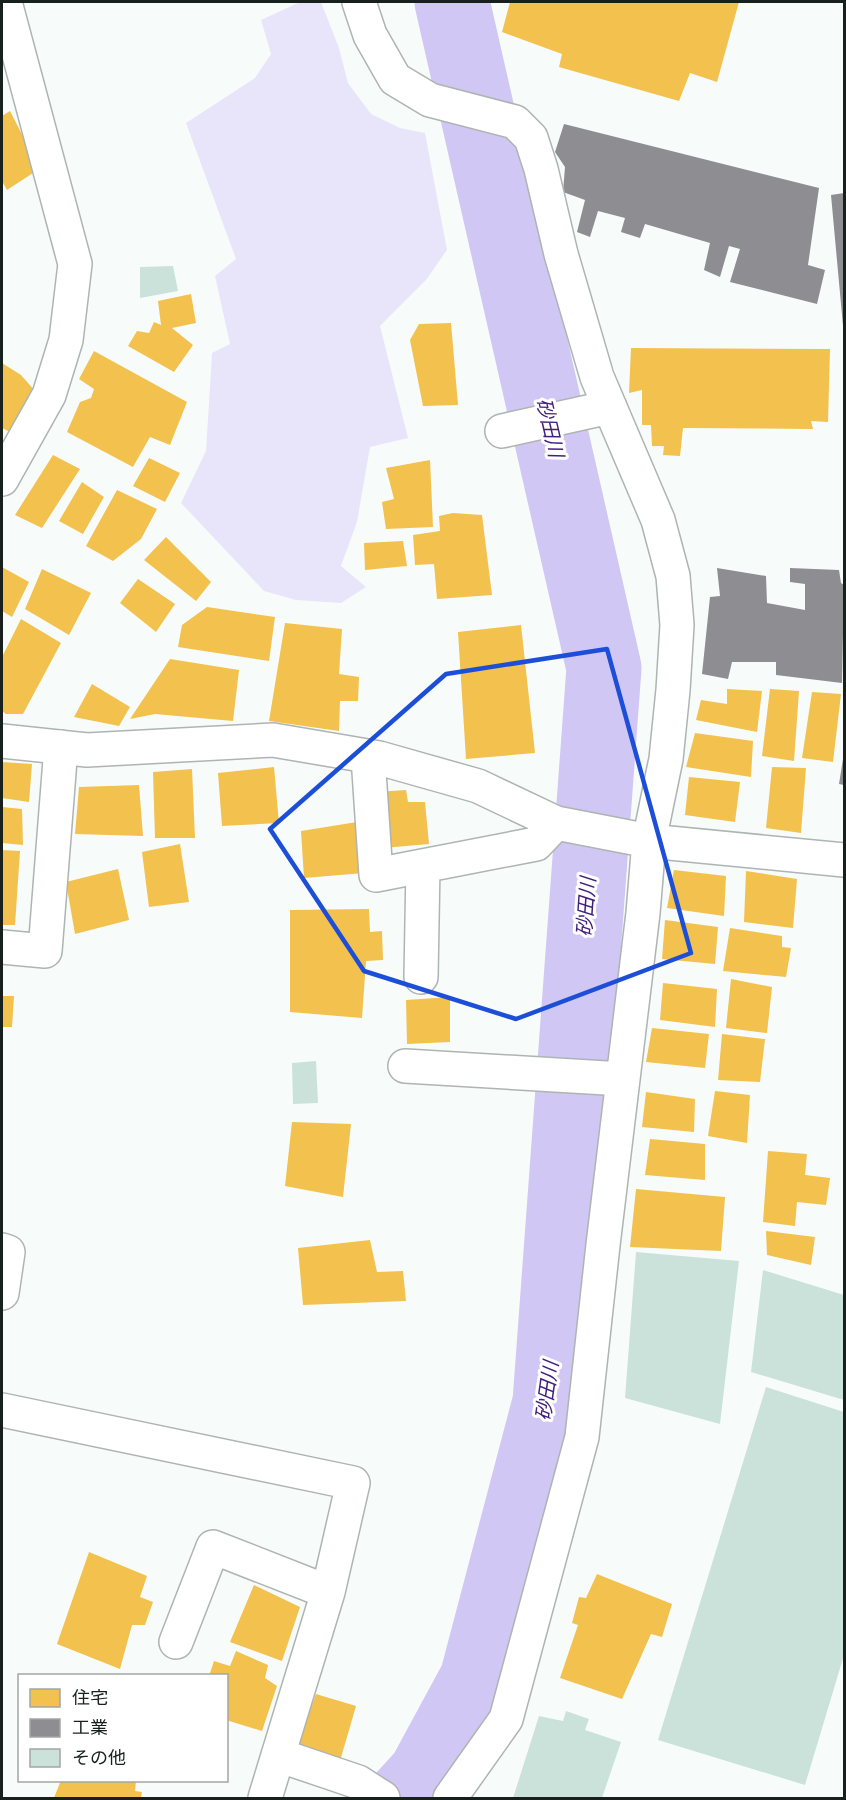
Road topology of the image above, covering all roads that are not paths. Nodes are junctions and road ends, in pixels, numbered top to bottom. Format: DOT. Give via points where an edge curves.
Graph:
graph roads {
  1 [pos="5,2"];
  2 [pos="359,2"];
  3 [pos="12,76"];
  4 [pos="595,411"];
  5 [pos="502,431"];
  6 [pos="2,475"];
  7 [pos="2,741"];
  8 [pos="62,747"];
  9 [pos="368,757"];
  10 [pos="556,823"];
  11 [pos="634,838"];
  12 [pos="844,860"];
  13 [pos="423,866"];
  14 [pos="2,947"];
  15 [pos="421,977"];
  16 [pos="405,1066"];
  17 [pos="623,1079"];
  18 [pos="2,1250"];
  19 [pos="2,1293"];
  20 [pos="2,1410"];
  21 [pos="328,1592"];
  22 [pos="177,1642"];
  23 [pos="278,1755"];
  24 [pos="375,1793"];
  25 [pos="265,1798"];
  26 [pos="450,1798"];
  1 -- 3 [label="street"];
  2 -- 4 [label="street" via="369,35 395,79 430,100 515,122 531,138 597,377"];
  3 -- 6 [label="street" via="75,264 66,340 49,395"];
  4 -- 5 [label="street"];
  4 -- 11 [label="street" via="658,520 674,576 676,625 666,759"];
  7 -- 8 [label="street"];
  8 -- 9 [label="street" via="87,750 273,740"];
  8 -- 14 [label="street" via="45,951"];
  9 -- 10 [label="street" via="478,786"];
  9 -- 13 [label="street" via="376,875"];
  10 -- 11 [label="street"];
  10 -- 13 [label="street" via="536,844"];
  11 -- 12 [label="street"];
  11 -- 17 [label="street" via="643,913"];
  13 -- 15 [label="street"];
  16 -- 17 [label="street"];
  17 -- 26 [label="street" via="582,1437 506,1719"];
  18 -- 19 [label="street" via="8,1252"];
  20 -- 21 [label="street" via="353,1482"];
  21 -- 22 [label="street" via="213,1547"];
  21 -- 23 [label="street"];
  23 -- 24 [label="street" via="358,1782"];
  23 -- 25 [label="street"];
}
